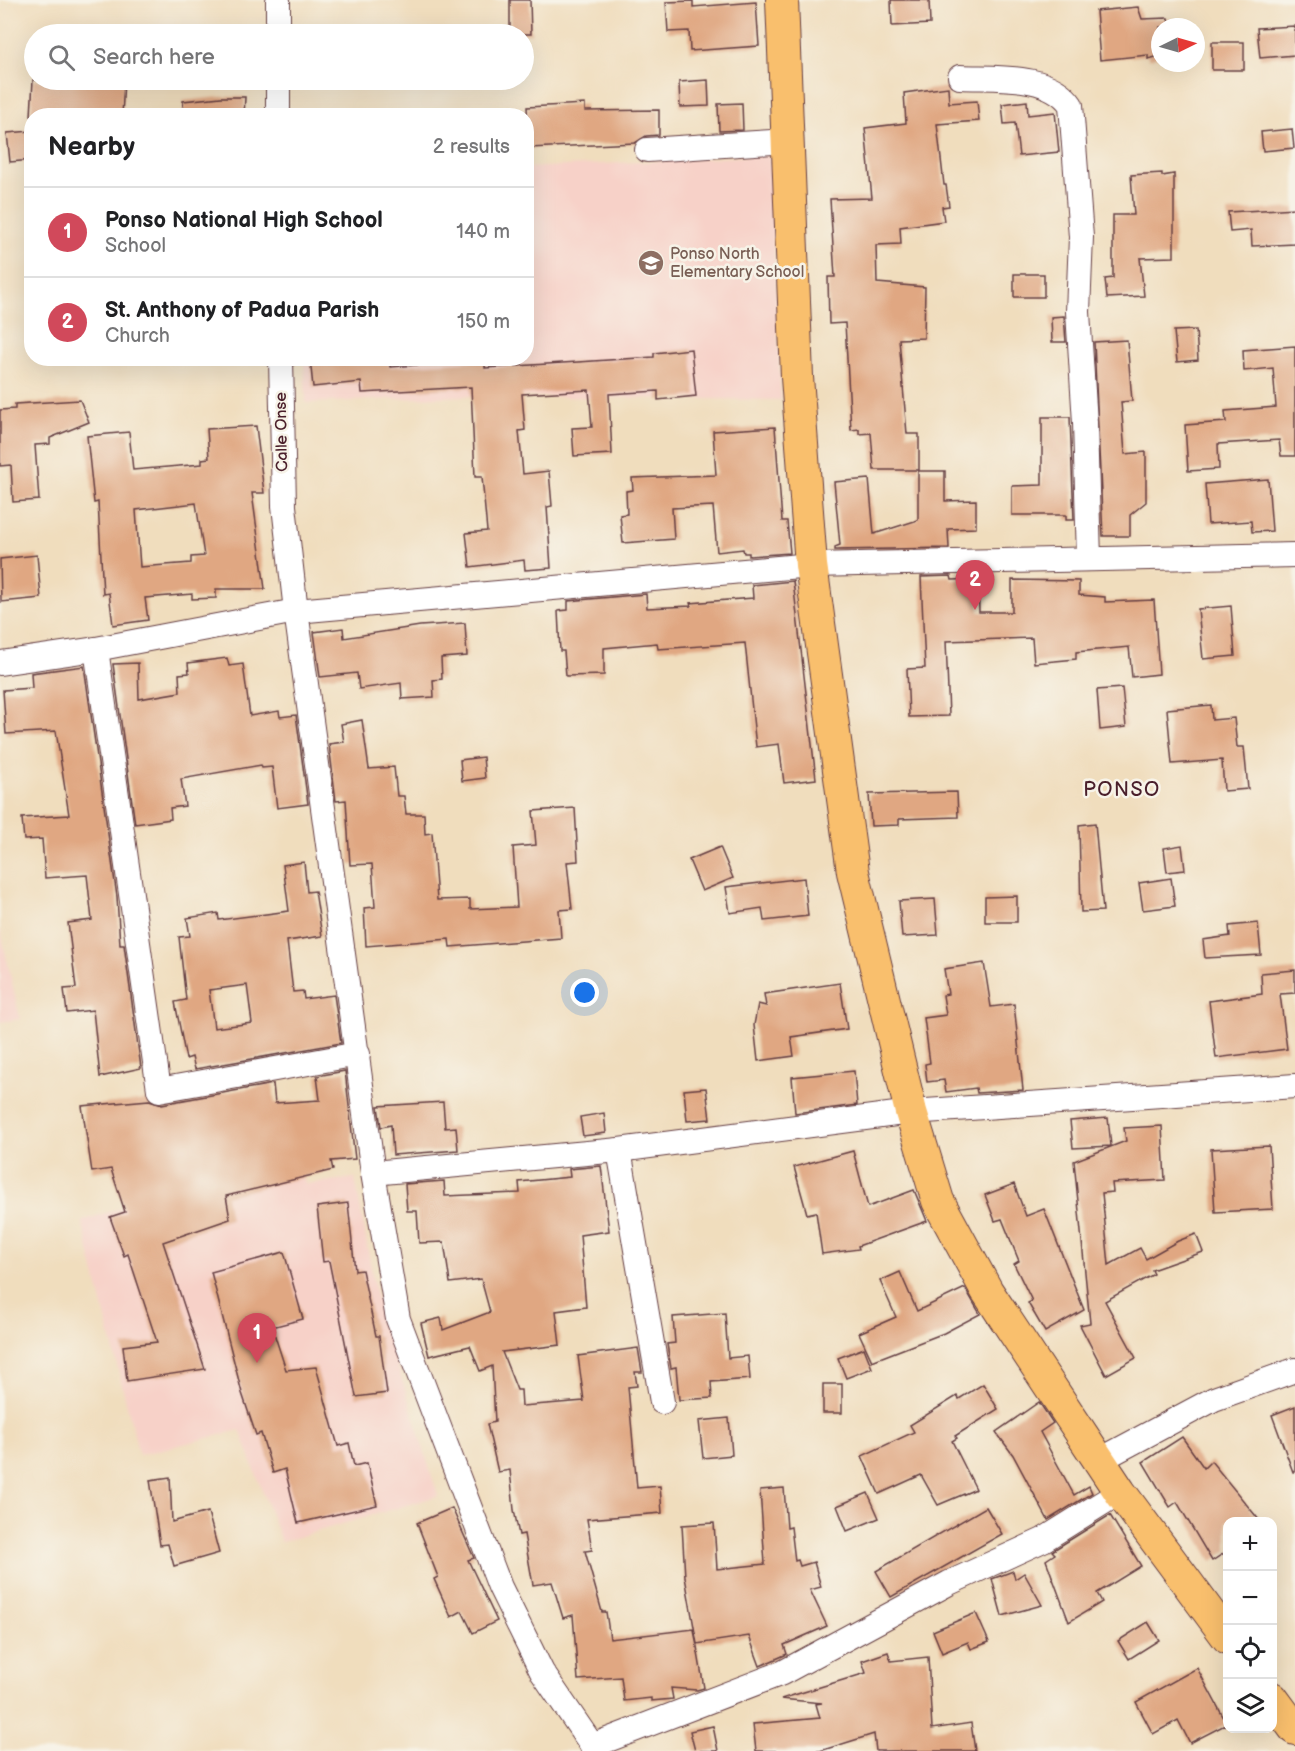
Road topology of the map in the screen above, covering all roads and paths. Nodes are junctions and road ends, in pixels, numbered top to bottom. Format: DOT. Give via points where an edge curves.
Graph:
graph roads {
  1 [pos="278,0"];
  2 [pos="782,0"];
  3 [pos="278,24"];
  4 [pos="960,76"];
  5 [pos="278,90"];
  6 [pos="278,108"];
  7 [pos="788,141"];
  8 [pos="647,150"];
  9 [pos="281,366"];
  10 [pos="1295,555"];
  11 [pos="1089,559"];
  12 [pos="811,565"];
  13 [pos="296,611"];
  14 [pos="96,649"];
  15 [pos="0,663"];
  16 [pos="358,1054"];
  17 [pos="1295,1086"];
  18 [pos="911,1112"];
  19 [pos="619,1150"];
  20 [pos="373,1173"];
  21 [pos="1295,1370"];
  22 [pos="662,1402"];
  23 [pos="1100,1460"];
  24 [pos="1120,1492"];
  25 [pos="1223,1633"];
  26 [pos="1277,1705"];
  27 [pos="1295,1729"];
  28 [pos="594,1748"];
  1 -- 3 [label="street"];
  2 -- 7 [label="main road"];
  4 -- 11 [label="street" via="1039,83 1062,92 1071,105 1081,237 1078,312"];
  5 -- 6 [label="street"];
  7 -- 8 [label="street"];
  7 -- 12 [label="main road" via="797,377"];
  9 -- 13 [label="street, Calle Onse" via="284,506"];
  10 -- 11 [label="street"];
  11 -- 12 [label="street"];
  12 -- 13 [label="street"];
  12 -- 18 [label="main road" via="853,872"];
  13 -- 14 [label="street"];
  13 -- 16 [label="street, Calle Onse"];
  14 -- 15 [label="street"];
  14 -- 16 [label="street" via="159,1090"];
  16 -- 20 [label="street, Calle Onse"];
  17 -- 18 [label="street"];
  18 -- 19 [label="street"];
  18 -- 23 [label="main road" via="938,1200 987,1291"];
  19 -- 20 [label="street"];
  19 -- 22 [label="street"];
  20 -- 28 [label="street, Calle Onse" via="398,1319 500,1587 542,1672"];
  21 -- 23 [label="street" via="1214,1399"];
  23 -- 24 [label="main road"];
  24 -- 25 [label="main road"];
  24 -- 28 [label="street" via="1043,1540 949,1583 782,1673"];
  26 -- 27 [label="main road"];
}
